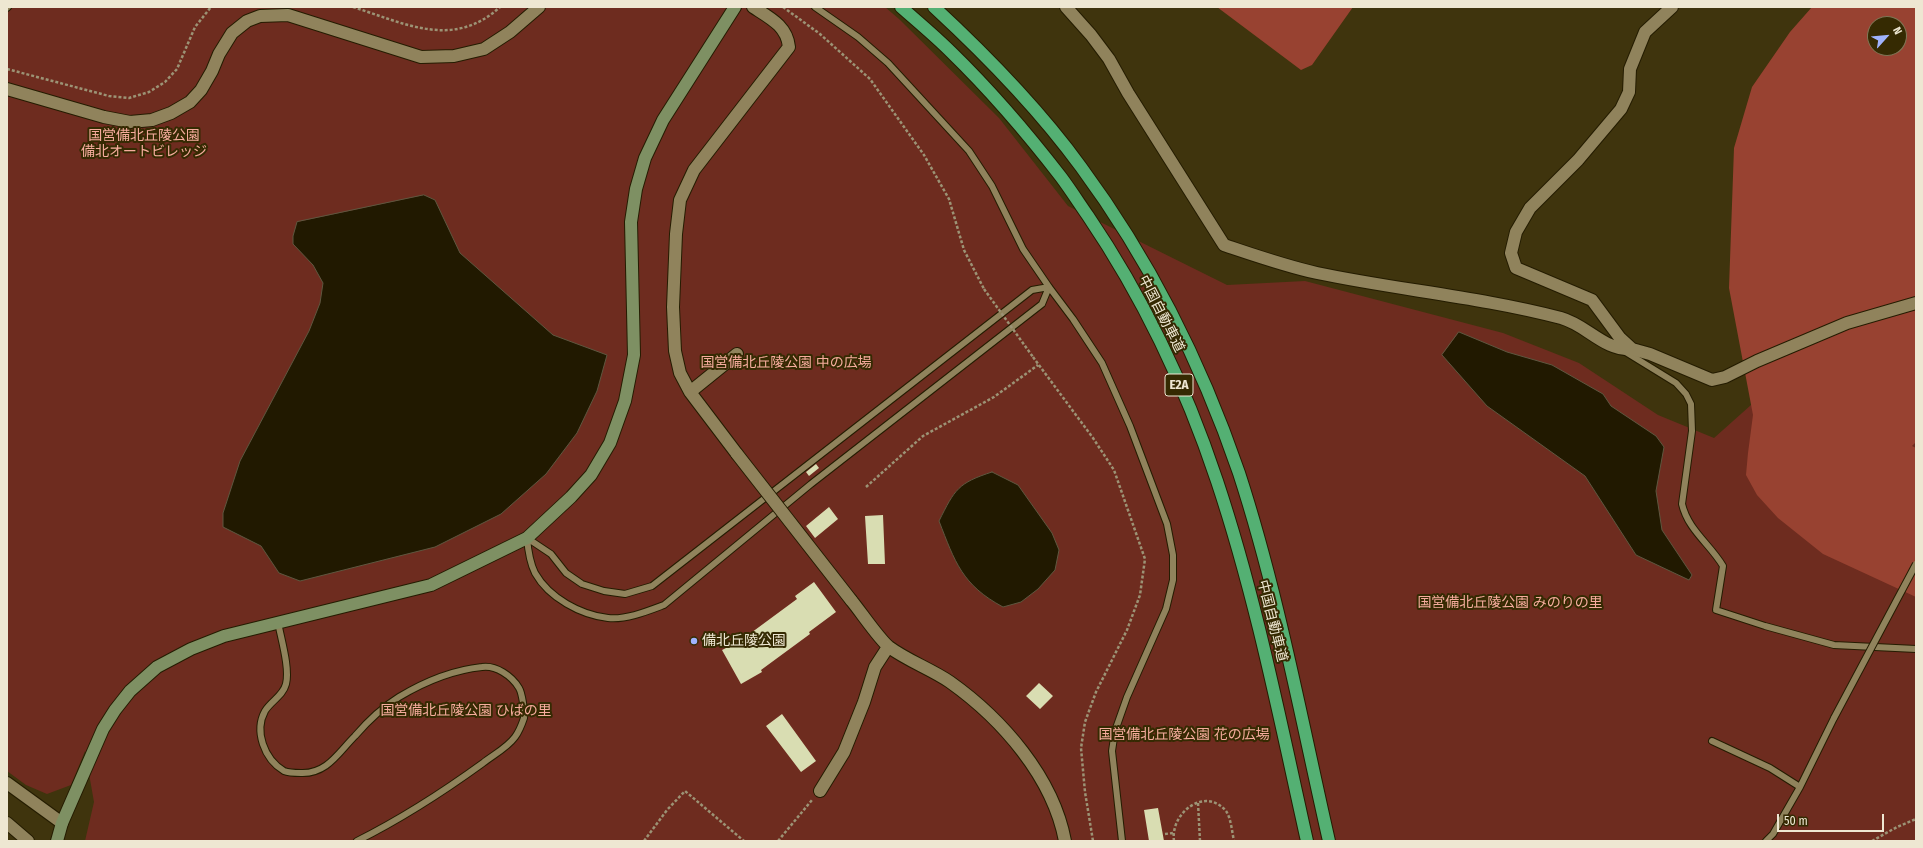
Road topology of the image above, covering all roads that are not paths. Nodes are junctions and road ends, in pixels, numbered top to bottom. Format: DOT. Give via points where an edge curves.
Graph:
graph roads {
  1 [pos="538,7"];
  2 [pos="735,7"];
  3 [pos="753,7"];
  4 [pos="815,7"];
  5 [pos="901,7"];
  6 [pos="934,7"];
  7 [pos="1066,7"];
  8 [pos="1672,7"];
  9 [pos="7,89"];
  10 [pos="1049,287"];
  11 [pos="1916,303"];
  12 [pos="1626,349"];
  13 [pos="737,354"];
  14 [pos="690,392"];
  15 [pos="527,538"];
  16 [pos="1916,564"];
  17 [pos="278,622"];
  18 [pos="888,647"];
  19 [pos="1916,648"];
  20 [pos="1712,741"];
  21 [pos="7,783"];
  22 [pos="1800,787"];
  23 [pos="820,791"];
  24 [pos="7,824"];
  25 [pos="62,824"];
  26 [pos="28,841"];
  27 [pos="57,841"];
  28 [pos="357,841"];
  29 [pos="1065,841"];
  30 [pos="1122,841"];
  31 [pos="1307,841"];
  32 [pos="1329,841"];
  33 [pos="1766,841"];
  1 -- 9 [label="street" via="510,32 484,49 454,56 421,56 288,15 260,16 247,21 232,33 201,90 190,102 152,120 130,122 104,117"];
  2 -- 15 [label="street" via="663,120 645,158 636,189 631,222 634,355 625,401 610,443 591,475 572,498"];
  3 -- 14 [label="street" via="783,28 788,37 789,47 694,170 680,200 676,234 674,344 680,373"];
  4 -- 10 [label="lane" via="858,37 888,64 969,151 992,186 1023,249"];
  5 -- 31 [label="highway, 中国自動車道 / E2A" via="951,52 1008,113 1062,179 1112,252 1154,328 1217,479 1238,548 1260,629"];
  6 -- 32 [label="highway, 中国自動車道 / E2A" via="1026,99 1081,166 1132,243 1175,320 1212,403 1238,472 1260,544 1281,624"];
  7 -- 12 [label="street" via="1109,59 1224,246 1316,273 1433,292 1563,319 1602,341"];
  8 -- 12 [label="street" via="1645,32 1630,69 1629,92 1621,109 1578,160 1530,208 1516,232 1511,253 1516,268 1592,300"];
  10 -- 15 [label="lane" via="1032,290 652,586 625,594 582,584 566,573 551,554"];
  10 -- 15 [label="lane" via="1042,304 811,484 664,605 642,614 609,618 576,610 552,593 536,574 529,555"];
  10 -- 30 [label="lane" via="1102,363 1130,426 1167,524 1173,555 1172,580 1166,609 1127,697 1115,731 1112,766"];
  11 -- 12 [label="street" via="1847,322 1725,377 1712,380 1650,354"];
  12 -- 19 [label="lane" via="1676,383 1691,404 1692,431 1682,504 1690,524 1717,555 1723,566 1716,610 1834,645"];
  13 -- 14 [label="street"];
  14 -- 18 [label="street, bridge"];
  15 -- 17 [label="street" via="432,585"];
  16 -- 22 [label="lane, bridge"];
  17 -- 25 [label="street" via="224,636 191,649 157,667 136,686 115,710 103,729"];
  17 -- 28 [label="lane" via="286,668 286,684 278,699 265,710 261,726 262,742 267,754 284,771 309,774 324,768 388,705 446,674 491,665 507,675 520,689 524,717 515,737 504,748 452,786"];
  18 -- 23 [label="street" via="875,667 844,752"];
  18 -- 29 [label="street" via="949,682 992,718 1027,756 1048,796"];
  20 -- 22 [label="lane" via="1770,768"];
  21 -- 25 [label="street"];
  22 -- 33 [label="lane" via="1773,834"];
  24 -- 26 [label="street"];
  25 -- 27 [label="street"];
}
